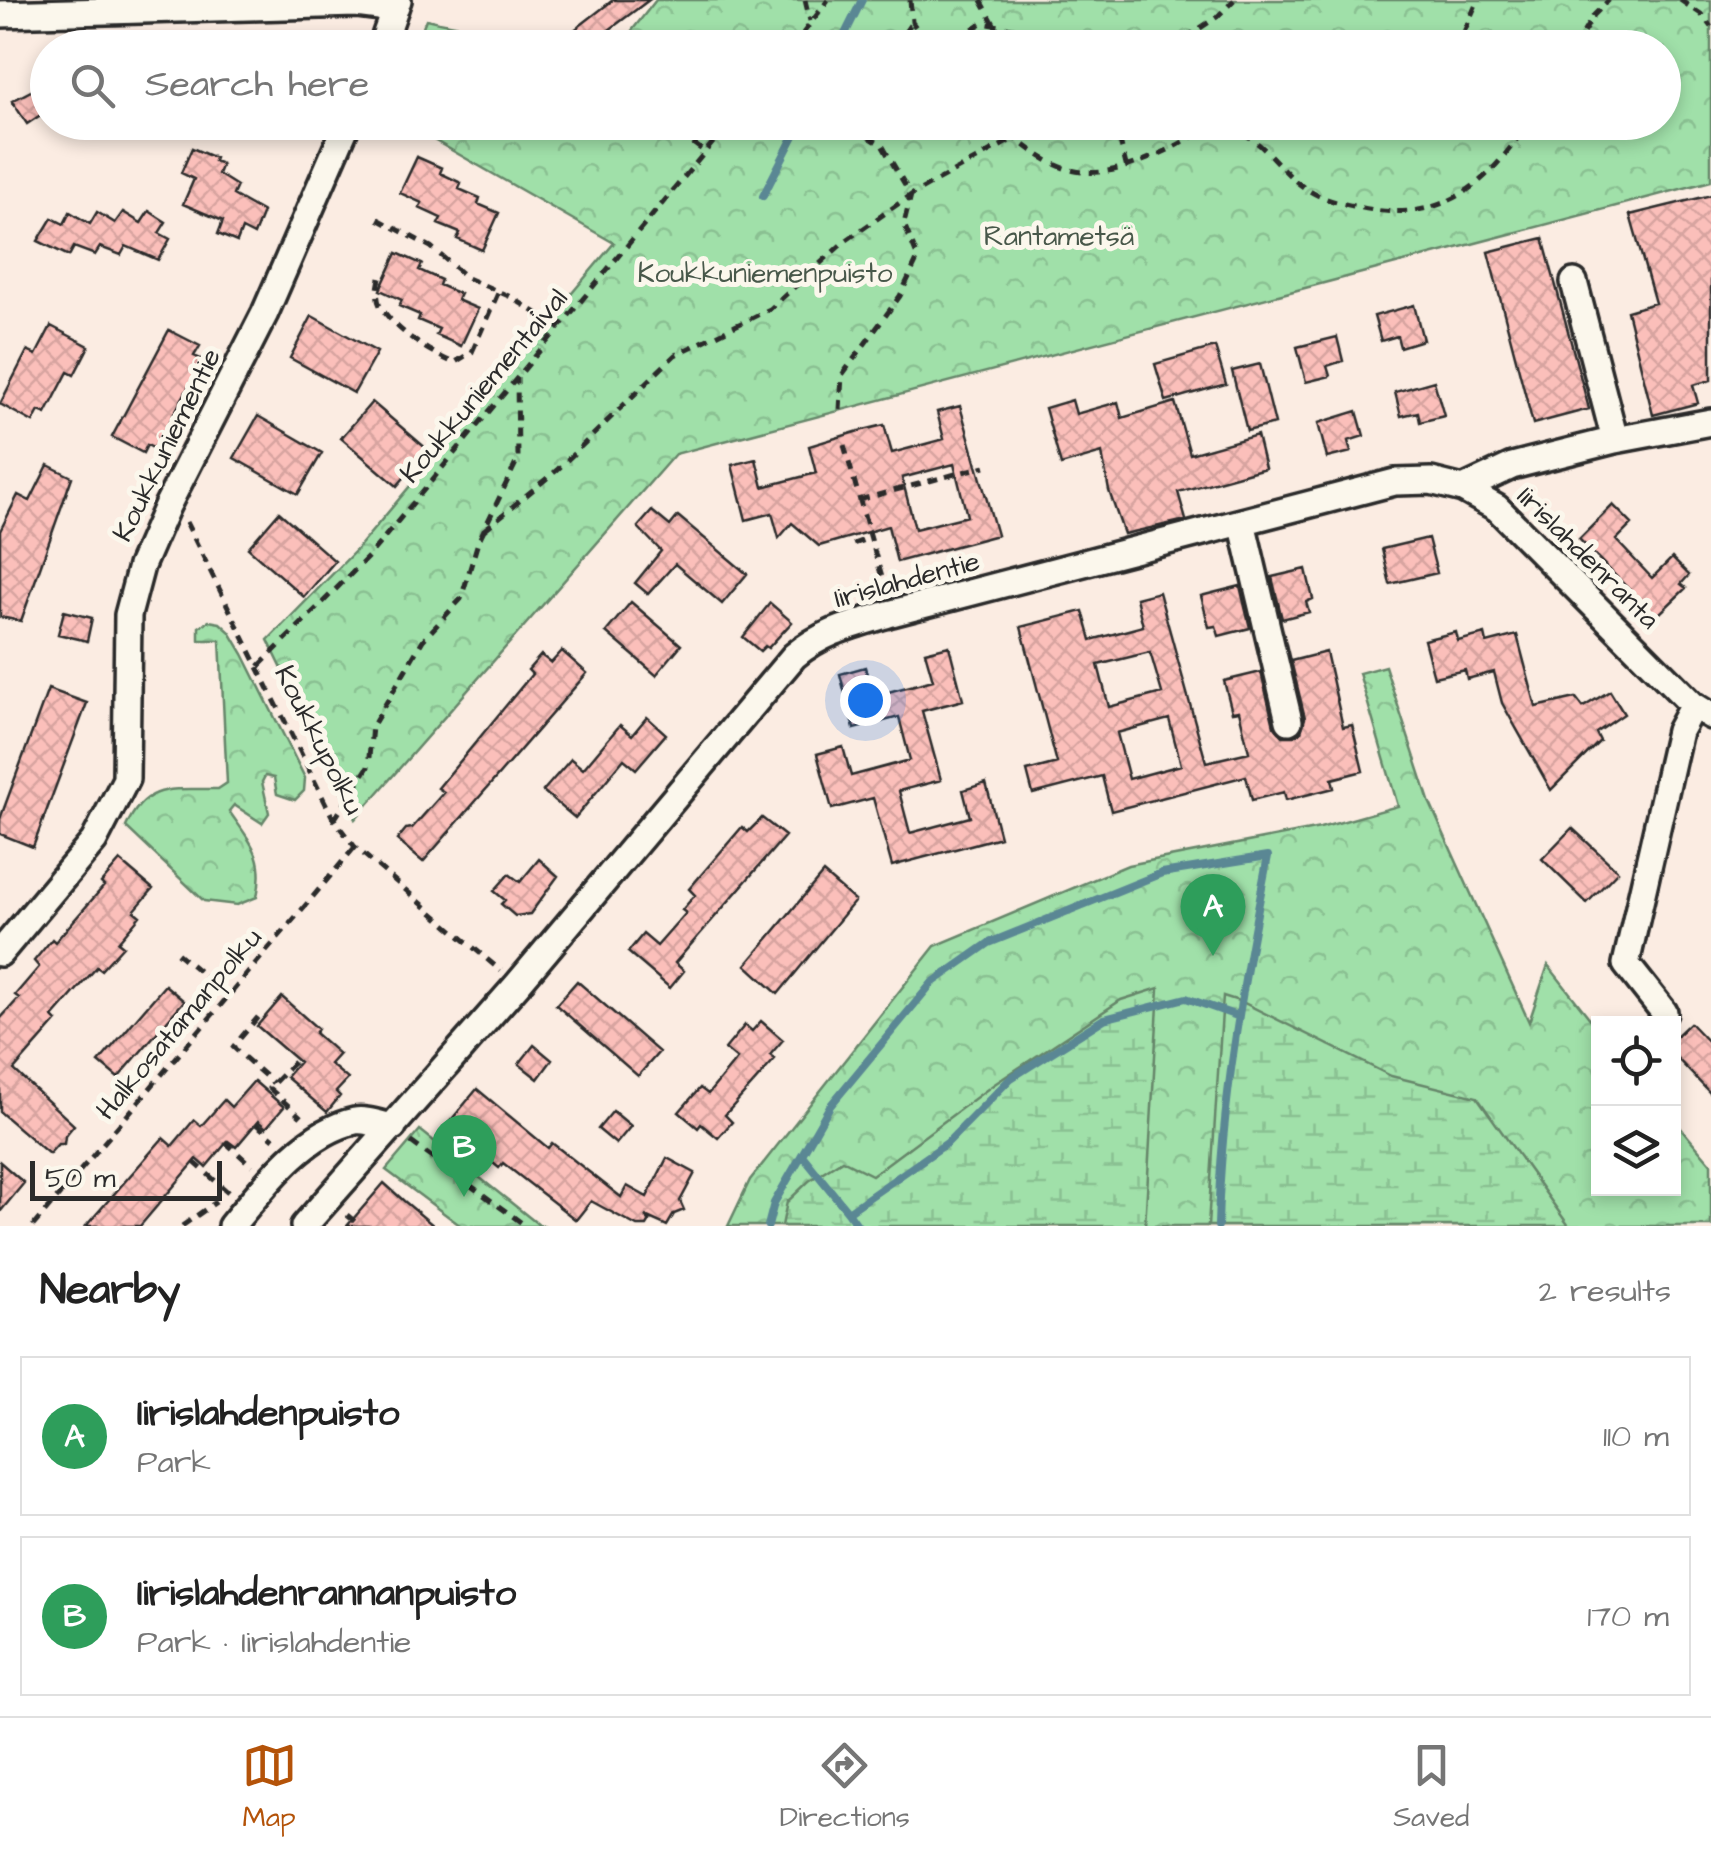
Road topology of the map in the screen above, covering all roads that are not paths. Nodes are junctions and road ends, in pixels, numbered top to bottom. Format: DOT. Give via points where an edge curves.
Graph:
graph roads {
  1 [pos="397,4"];
  2 [pos="0,14"];
  3 [pos="387,30"];
  4 [pos="340,140"];
  5 [pos="1574,282"];
  6 [pos="1711,422"];
  7 [pos="1615,440"];
  8 [pos="1463,489"];
  9 [pos="1242,522"];
  10 [pos="1702,711"];
  11 [pos="1290,722"];
  12 [pos="0,953"];
  13 [pos="1664,1012"];
  14 [pos="393,1128"];
  15 [pos="231,1226"];
  16 [pos="304,1226"];
  1 -- 2 [label="street"];
  1 -- 3 [label="street"];
  4 -- 12 [label="street, Koukkuniementie" via="265,313 141,566 128,615 126,778 94,841"];
  5 -- 7 [label="street"];
  6 -- 7 [label="street"];
  7 -- 8 [label="street" via="1512,466"];
  8 -- 9 [label="street, Iirislahdentie" via="1396,482"];
  8 -- 10 [label="street, Iirislahdenranta" via="1497,508"];
  9 -- 11 [label="street"];
  9 -- 14 [label="street, Iirislahdentie" via="892,613 811,641"];
  10 -- 13 [label="street" via="1679,732 1626,964"];
  14 -- 15 [label="street" via="357,1120 322,1136"];
  14 -- 16 [label="street, Iirislahdentie"];
}
